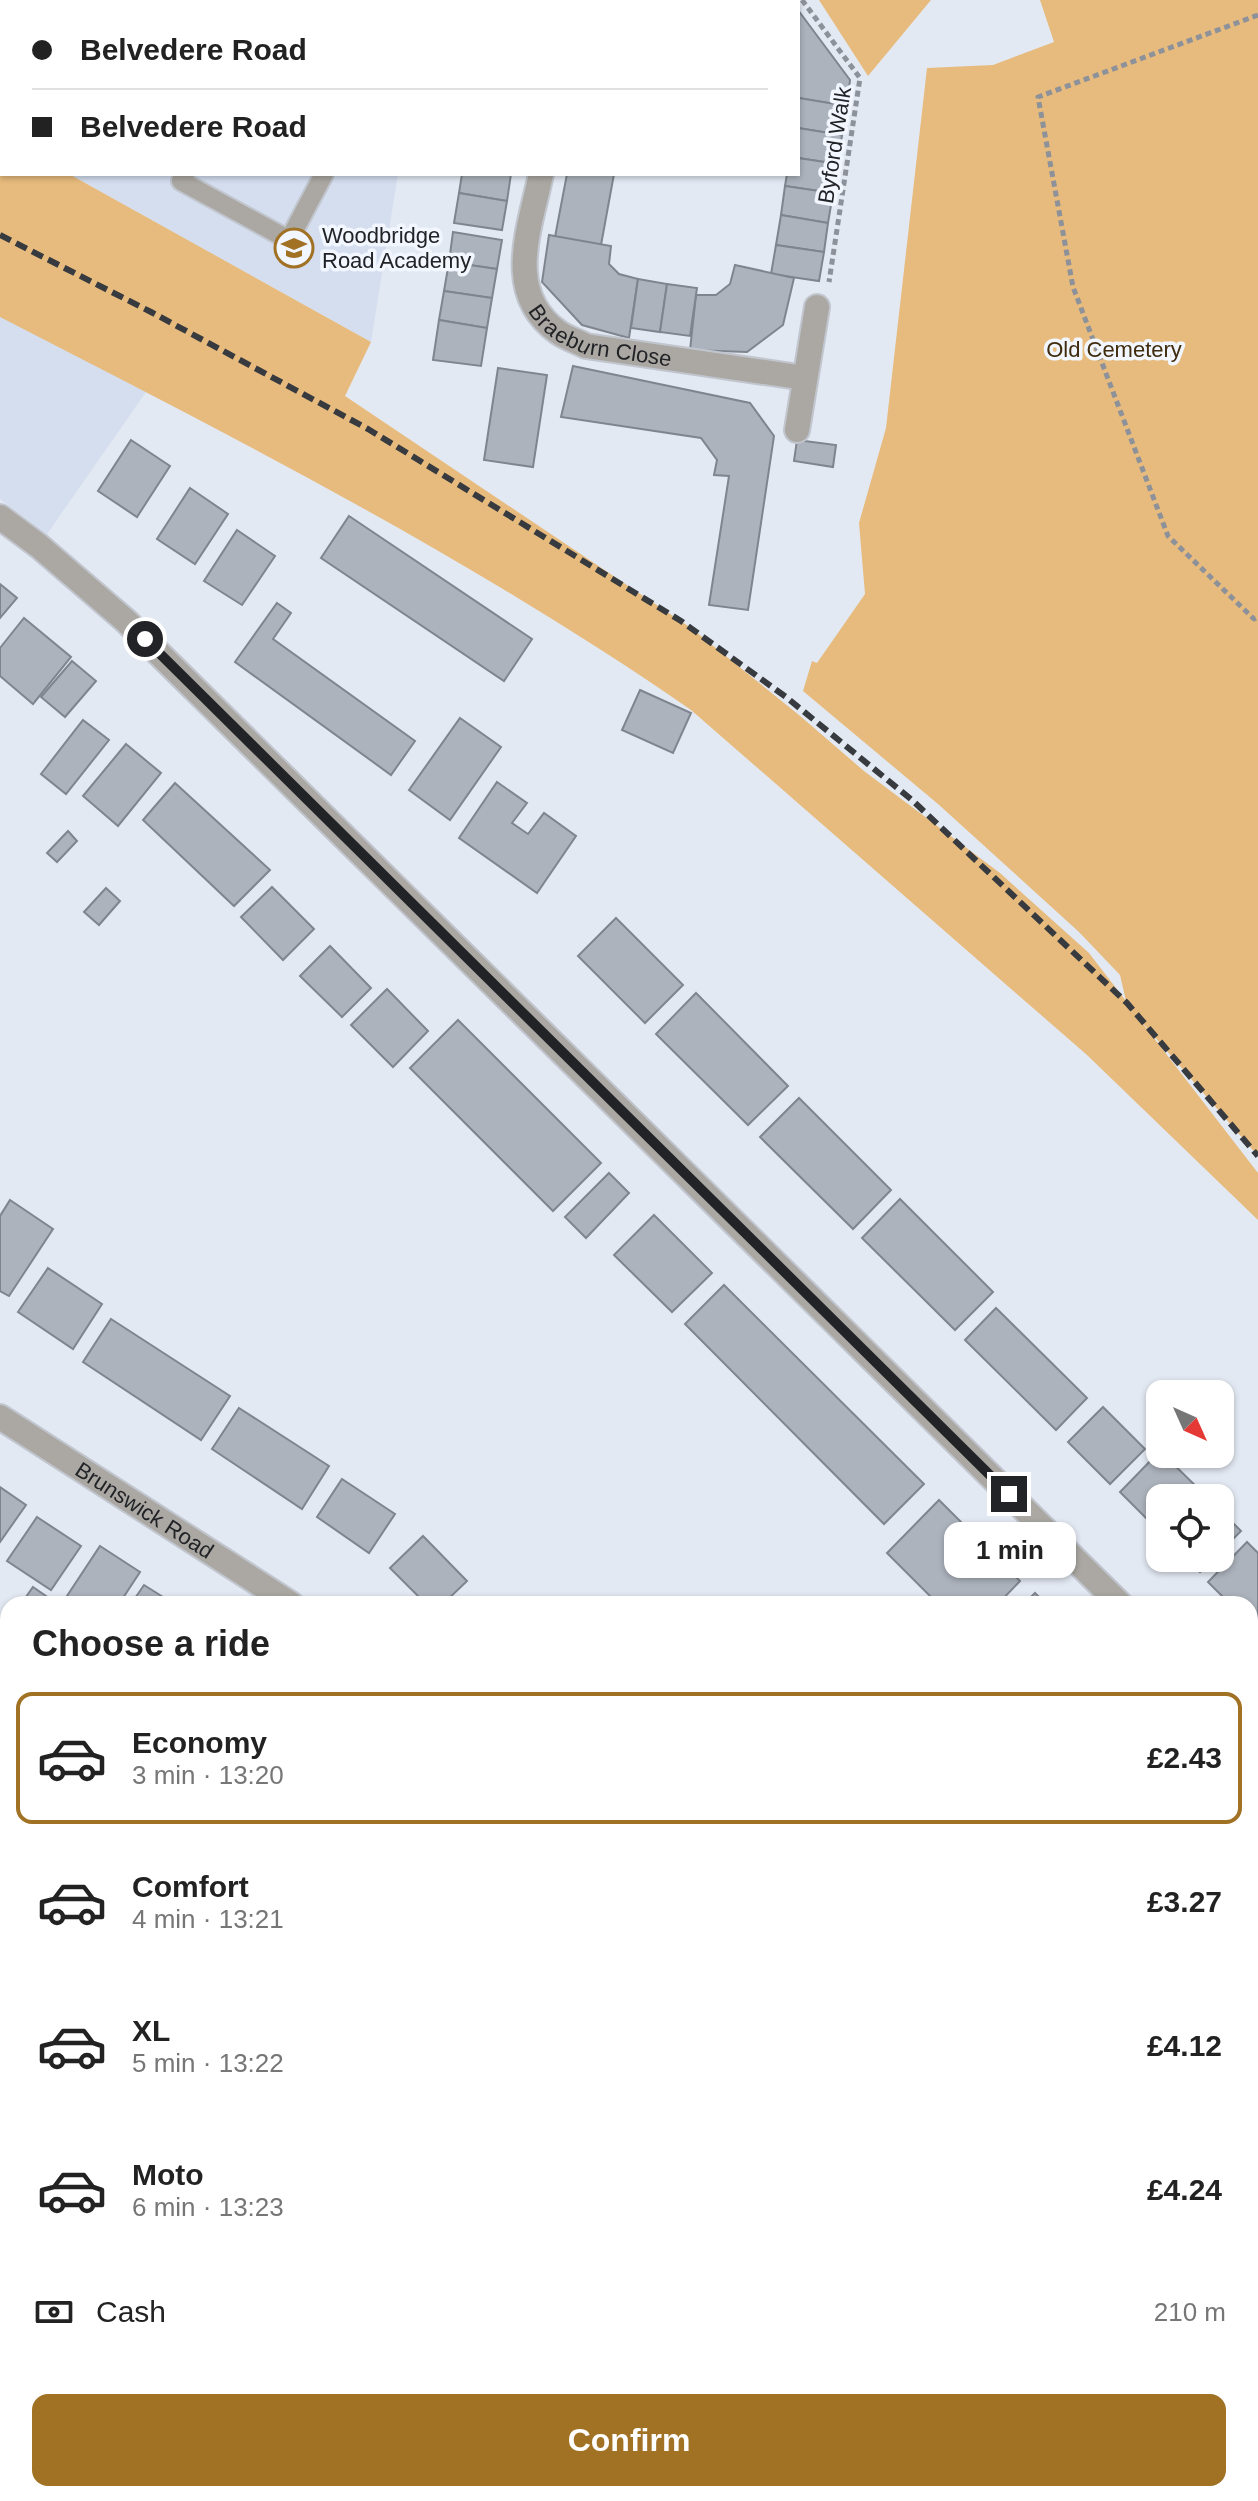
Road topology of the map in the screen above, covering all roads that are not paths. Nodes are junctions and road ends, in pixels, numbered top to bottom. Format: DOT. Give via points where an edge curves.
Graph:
graph roads {
  1 [pos="184,176"];
  2 [pos="323,176"];
  3 [pos="541,176"];
  4 [pos="817,307"];
  5 [pos="805,378"];
  6 [pos="797,430"];
  7 [pos="0,517"];
  8 [pos="0,1417"];
  9 [pos="279,1596"];
  10 [pos="1112,1596"];
  1 -- 2 [label="lane" via="181,181 289,240"];
  3 -- 5 [label="street, Braeburn Close" via="524,279 540,315 558,332 586,346"];
  4 -- 5 [label="street"];
  5 -- 6 [label="street"];
  7 -- 10 [label="street" via="169,663"];
  8 -- 9 [label="street, Brunswick Road"];
}
